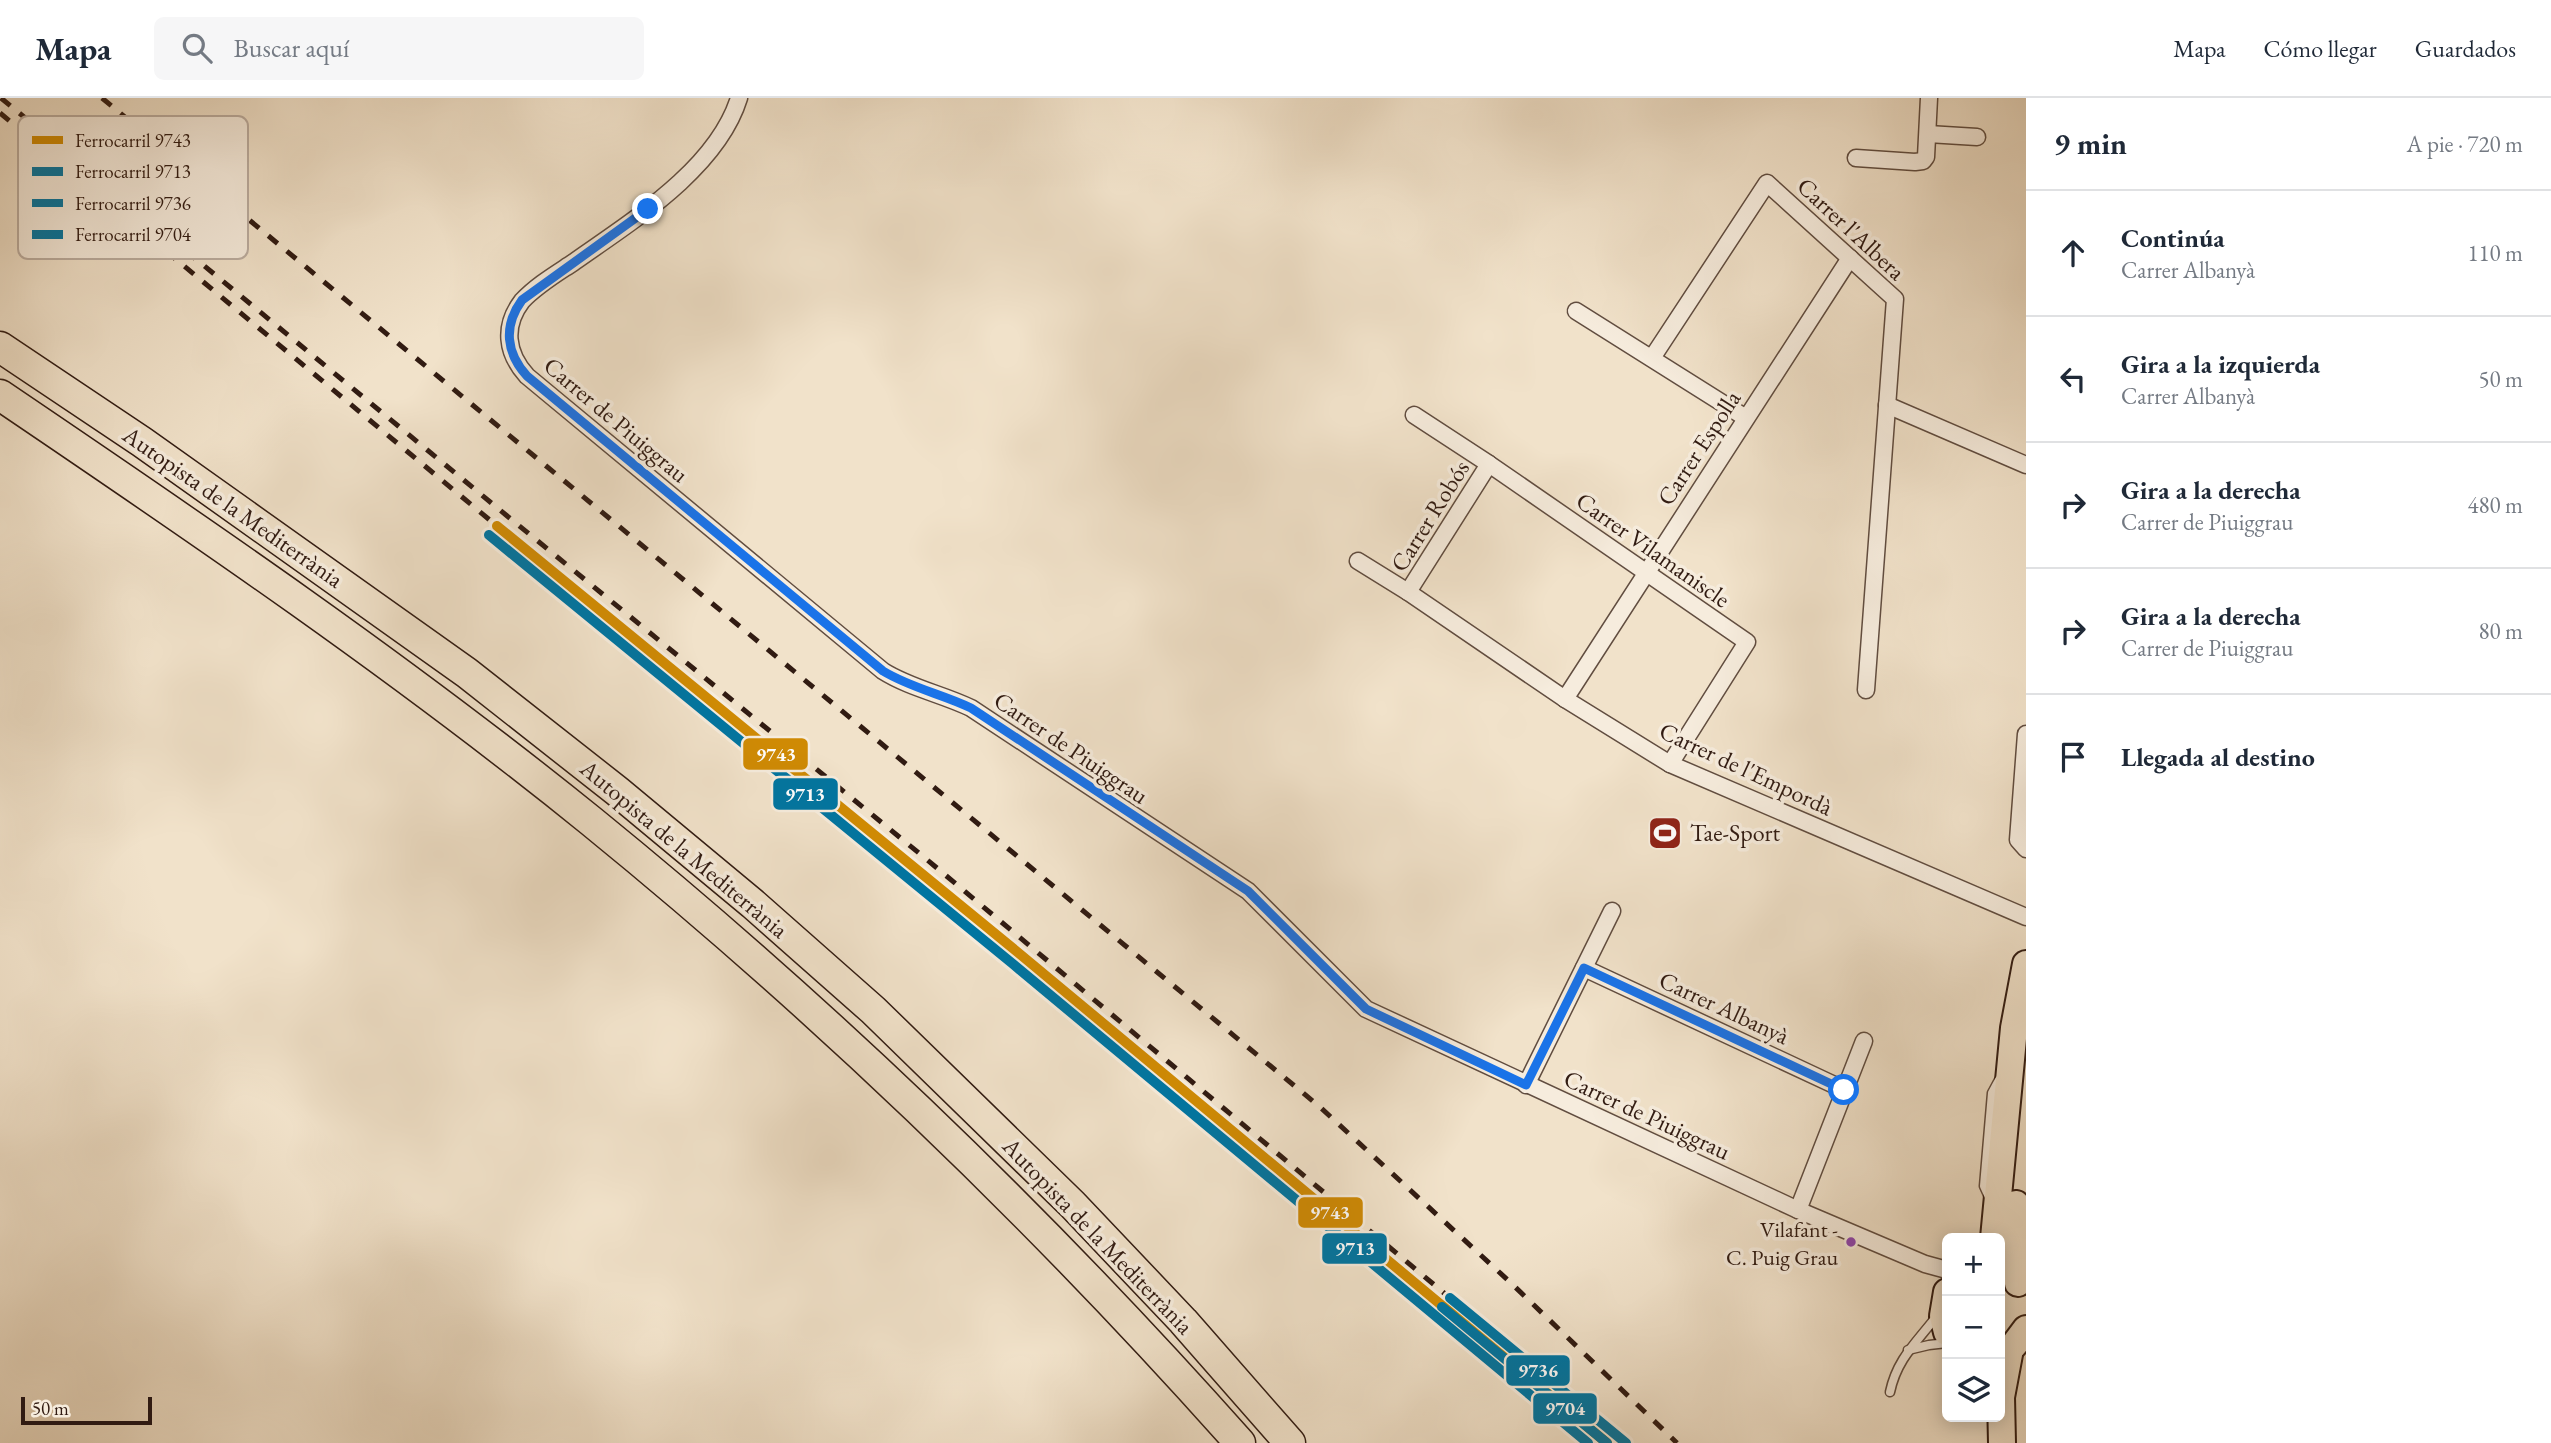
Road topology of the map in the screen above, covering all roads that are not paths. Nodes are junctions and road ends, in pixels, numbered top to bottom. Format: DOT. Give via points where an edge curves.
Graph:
graph roads {
  1 [pos="739,98"];
  2 [pos="1929,98"];
  3 [pos="1927,134"];
  4 [pos="1977,136"];
  5 [pos="1856,158"];
  6 [pos="1850,258"];
  7 [pos="1576,311"];
  8 [pos="0,347"];
  9 [pos="1652,358"];
  10 [pos="0,395"];
  11 [pos="1887,405"];
  12 [pos="1414,415"];
  13 [pos="1746,418"];
  14 [pos="1489,464"];
  15 [pos="2026,465"];
  16 [pos="1358,561"];
  17 [pos="1646,573"];
  18 [pos="1408,592"];
  19 [pos="1866,690"];
  20 [pos="1565,699"];
  21 [pos="2026,734"];
  22 [pos="1670,764"];
  23 [pos="2026,849"];
  24 [pos="1612,911"];
  25 [pos="2026,917"];
  26 [pos="2026,964"];
  27 [pos="1584,968"];
  28 [pos="1864,1041"];
  29 [pos="2019,1048"];
  30 [pos="1526,1085"];
  31 [pos="1844,1090"];
  32 [pos="1798,1210"];
  33 [pos="2007,1214"];
  34 [pos="1924,1264"];
  35 [pos="1942,1269"];
  36 [pos="2019,1287"];
  37 [pos="1942,1302"];
  38 [pos="1942,1311"];
  39 [pos="2017,1338"];
  40 [pos="1942,1344"];
  41 [pos="1908,1350"];
  42 [pos="1889,1392"];
  43 [pos="1987,1422"];
  44 [pos="1240,1443"];
  45 [pos="1290,1443"];
  46 [pos="1986,1443"];
  47 [pos="2002,1443"];
  1 -- 30 [label="street, Carrer de Piuiggrau" via="725,132 678,183 522,300 514,310 509,333 512,356 519,367 883,671 971,708 1248,891 1366,1009"];
  2 -- 3 [label="street"];
  3 -- 4 [label="street"];
  3 -- 5 [label="street" via="1926,156 1919,162"];
  6 -- 9 [label="street, Carrer l'Albera" via="1767,183"];
  6 -- 11 [label="street, Carrer l'Albera" via="1895,299"];
  6 -- 13 [label="street, Carrer Espolla"];
  7 -- 9 [label="street"];
  8 -- 45 [label="highway, Autopista de la Mediterrània" via="467,673 753,904 873,1010 1073,1205"];
  9 -- 13 [label="street"];
  10 -- 44 [label="highway, Autopista de la Mediterrània" via="288,592 441,705 726,933 844,1037 1048,1234"];
  11 -- 15 [label="street"];
  11 -- 19 [label="street, Carrer l'Albera"];
  12 -- 14 [label="street, Carrer Vilamaniscle"];
  13 -- 17 [label="street, Carrer Espolla"];
  14 -- 17 [label="street, Carrer Vilamaniscle"];
  14 -- 18 [label="street, Carrer Robós"];
  16 -- 18 [label="street, Carrer de l'Empordà"];
  17 -- 20 [label="street, Carrer Espolla"];
  17 -- 22 [label="street, Carrer Vilamaniscle" via="1747,642"];
  18 -- 20 [label="street, Carrer de l'Empordà"];
  20 -- 22 [label="street, Carrer de l'Empordà"];
  21 -- 23 [label="street" via="2018,840"];
  22 -- 25 [label="street, Carrer de l'Empordà"];
  24 -- 27 [label="street"];
  26 -- 29 [label="main road" via="2014,1028"];
  27 -- 30 [label="street"];
  27 -- 31 [label="street, Carrer Albanyà"];
  28 -- 31 [label="street"];
  29 -- 33 [label="main road"];
  30 -- 32 [label="street, Carrer de Piuiggrau"];
  31 -- 32 [label="street"];
  32 -- 34 [label="street, Carrer de Piuiggrau"];
  33 -- 36 [label="main road"];
  34 -- 35 [label="street, Carrer de Piuiggrau"];
  34 -- 37 [label="street"];
  38 -- 41 [label="lane"];
  39 -- 47 [label="main road" via="2001,1397"];
  40 -- 41 [label="lane"];
  41 -- 42 [label="lane" via="1894,1372"];
  43 -- 46 [label="main road"];
}
